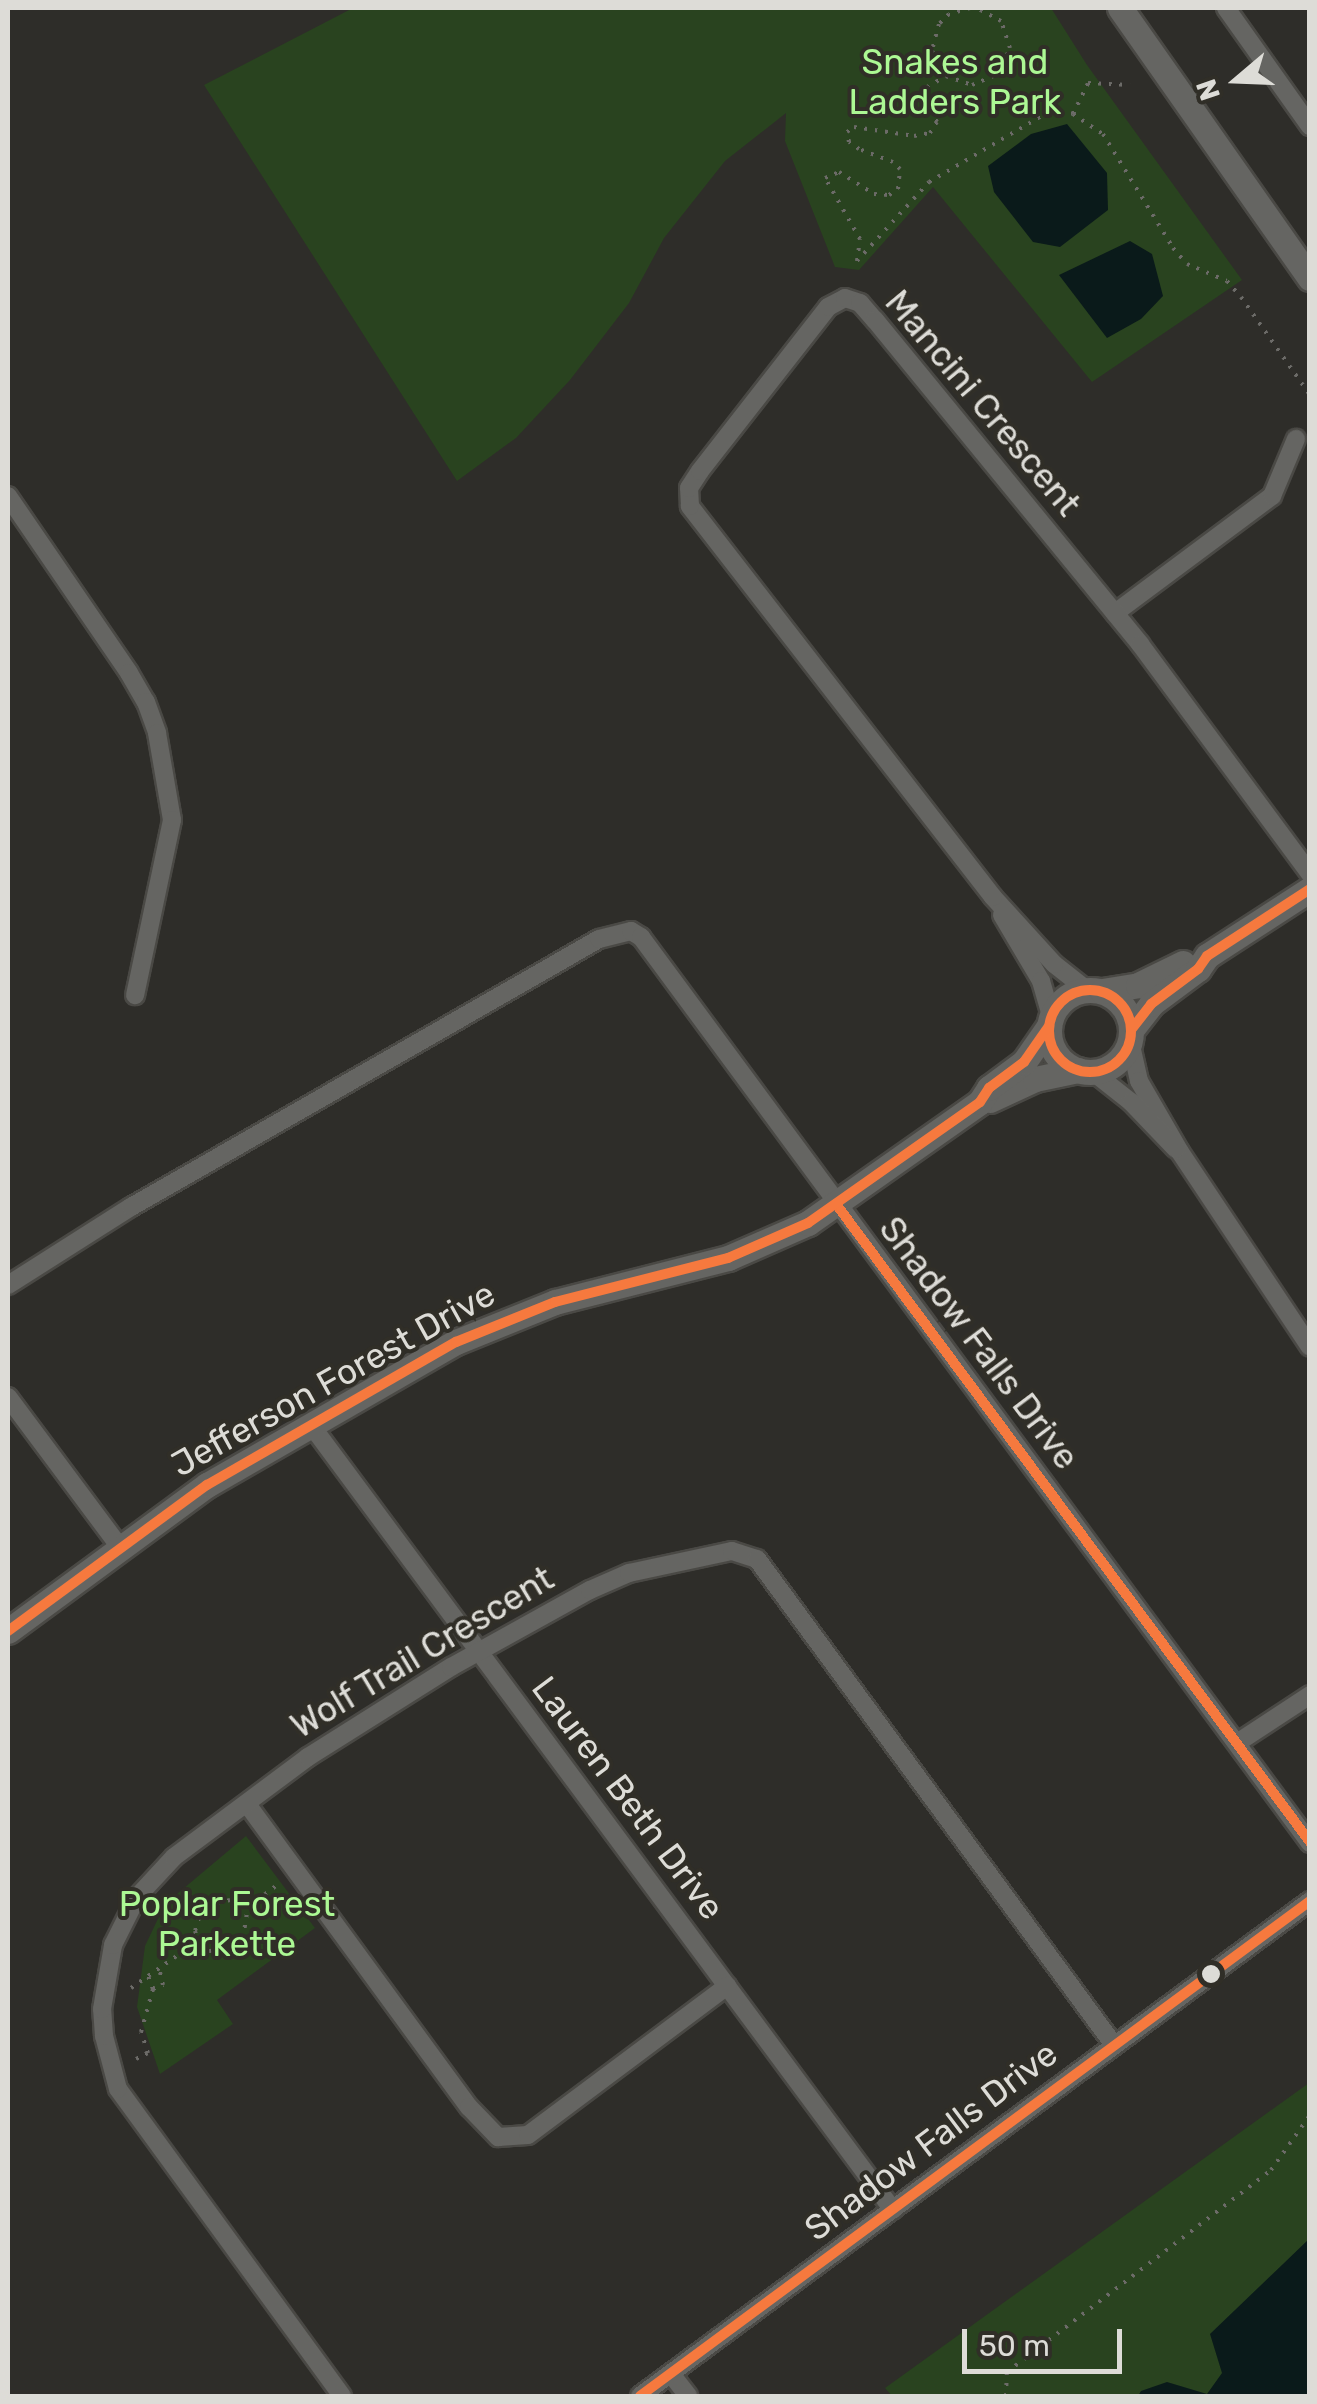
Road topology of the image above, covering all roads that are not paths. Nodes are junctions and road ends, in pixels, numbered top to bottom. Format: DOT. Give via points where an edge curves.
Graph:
graph roads {
  1 [pos="1120,8"];
  2 [pos="1226,8"];
  3 [pos="1310,126"];
  4 [pos="1310,278"];
  5 [pos="1296,439"];
  6 [pos="8,496"];
  7 [pos="1115,613"];
  8 [pos="1310,874"];
  9 [pos="1310,889"];
  10 [pos="993,897"];
  11 [pos="1207,956"];
  12 [pos="1094,991"];
  13 [pos="135,995"];
  14 [pos="1050,1021"];
  15 [pos="1131,1036"];
  16 [pos="1086,1071"];
  17 [pos="980,1102"];
  18 [pos="1180,1152"];
  19 [pos="836,1204"];
  20 [pos="8,1285"];
  21 [pos="1310,1348"];
  22 [pos="8,1397"];
  23 [pos="311,1424"];
  24 [pos="119,1546"];
  25 [pos="8,1631"];
  26 [pos="480,1652"];
  27 [pos="1310,1695"];
  28 [pos="1237,1743"];
  29 [pos="248,1804"];
  30 [pos="1310,1843"];
  31 [pos="1310,1901"];
  32 [pos="727,1986"];
  33 [pos="1114,2046"];
  34 [pos="893,2210"];
  35 [pos="671,2374"];
  36 [pos="342,2396"];
  37 [pos="640,2396"];
  38 [pos="688,2396"];
  1 -- 4 [label="street"];
  2 -- 3 [label="street"];
  5 -- 7 [label="street" via="1272,496"];
  6 -- 13 [label="street" via="128,673 157,733 172,820"];
  7 -- 8 [label="street, Mancini Crescent"];
  7 -- 10 [label="street, Mancini Crescent" via="875,320 845,298 819,314 689,488 690,506"];
  9 -- 11 [label="street"];
  10 -- 12 [label="street, Mancini Crescent" via="1054,964"];
  10 -- 14 [label="street, Mancini Crescent" via="1041,981"];
  11 -- 12 [label="street" via="1138,985"];
  11 -- 15 [label="street" via="1151,1004"];
  12 -- 14 [label="street" via="1062,1001"];
  12 -- 15 [label="street" via="1121,1004"];
  14 -- 16 [label="street" via="1058,1056"];
  14 -- 17 [label="street, Jefferson Forest Drive" via="1024,1062"];
  15 -- 16 [label="street" via="1119,1060"];
  15 -- 18 [label="street" via="1140,1081"];
  16 -- 17 [label="street, Jefferson Forest Drive" via="1035,1079"];
  16 -- 18 [label="street" via="1130,1102"];
  17 -- 19 [label="street, Jefferson Forest Drive"];
  18 -- 21 [label="street"];
  19 -- 20 [label="street, Shadow Falls Drive" via="640,937 622,930 131,1207"];
  19 -- 23 [label="street, Jefferson Forest Drive" via="728,1258 504,1319"];
  19 -- 28 [label="street, Shadow Falls Drive"];
  22 -- 24 [label="street"];
  23 -- 24 [label="street, Jefferson Forest Drive"];
  23 -- 26 [label="street, Lauren Beth Drive"];
  24 -- 25 [label="street, Jefferson Forest Drive"];
  26 -- 29 [label="street, Wolf Trail Crescent" via="356,1724"];
  26 -- 32 [label="street, Lauren Beth Drive"];
  26 -- 33 [label="street, Wolf Trail Crescent" via="629,1573 732,1551 758,1559"];
  27 -- 28 [label="street"];
  28 -- 30 [label="street, Shadow Falls Drive"];
  29 -- 32 [label="street" via="498,2138 528,2136"];
  29 -- 36 [label="street, Wolf Trail Crescent" via="174,1857 137,1897 109,1962 104,2036 129,2110"];
  31 -- 33 [label="street, Shadow Falls Drive"];
  32 -- 34 [label="street, Lauren Beth Drive"];
  33 -- 34 [label="street, Shadow Falls Drive"];
  34 -- 35 [label="street, Shadow Falls Drive"];
  35 -- 37 [label="street, Shadow Falls Drive"];
  35 -- 38 [label="street"];
}
